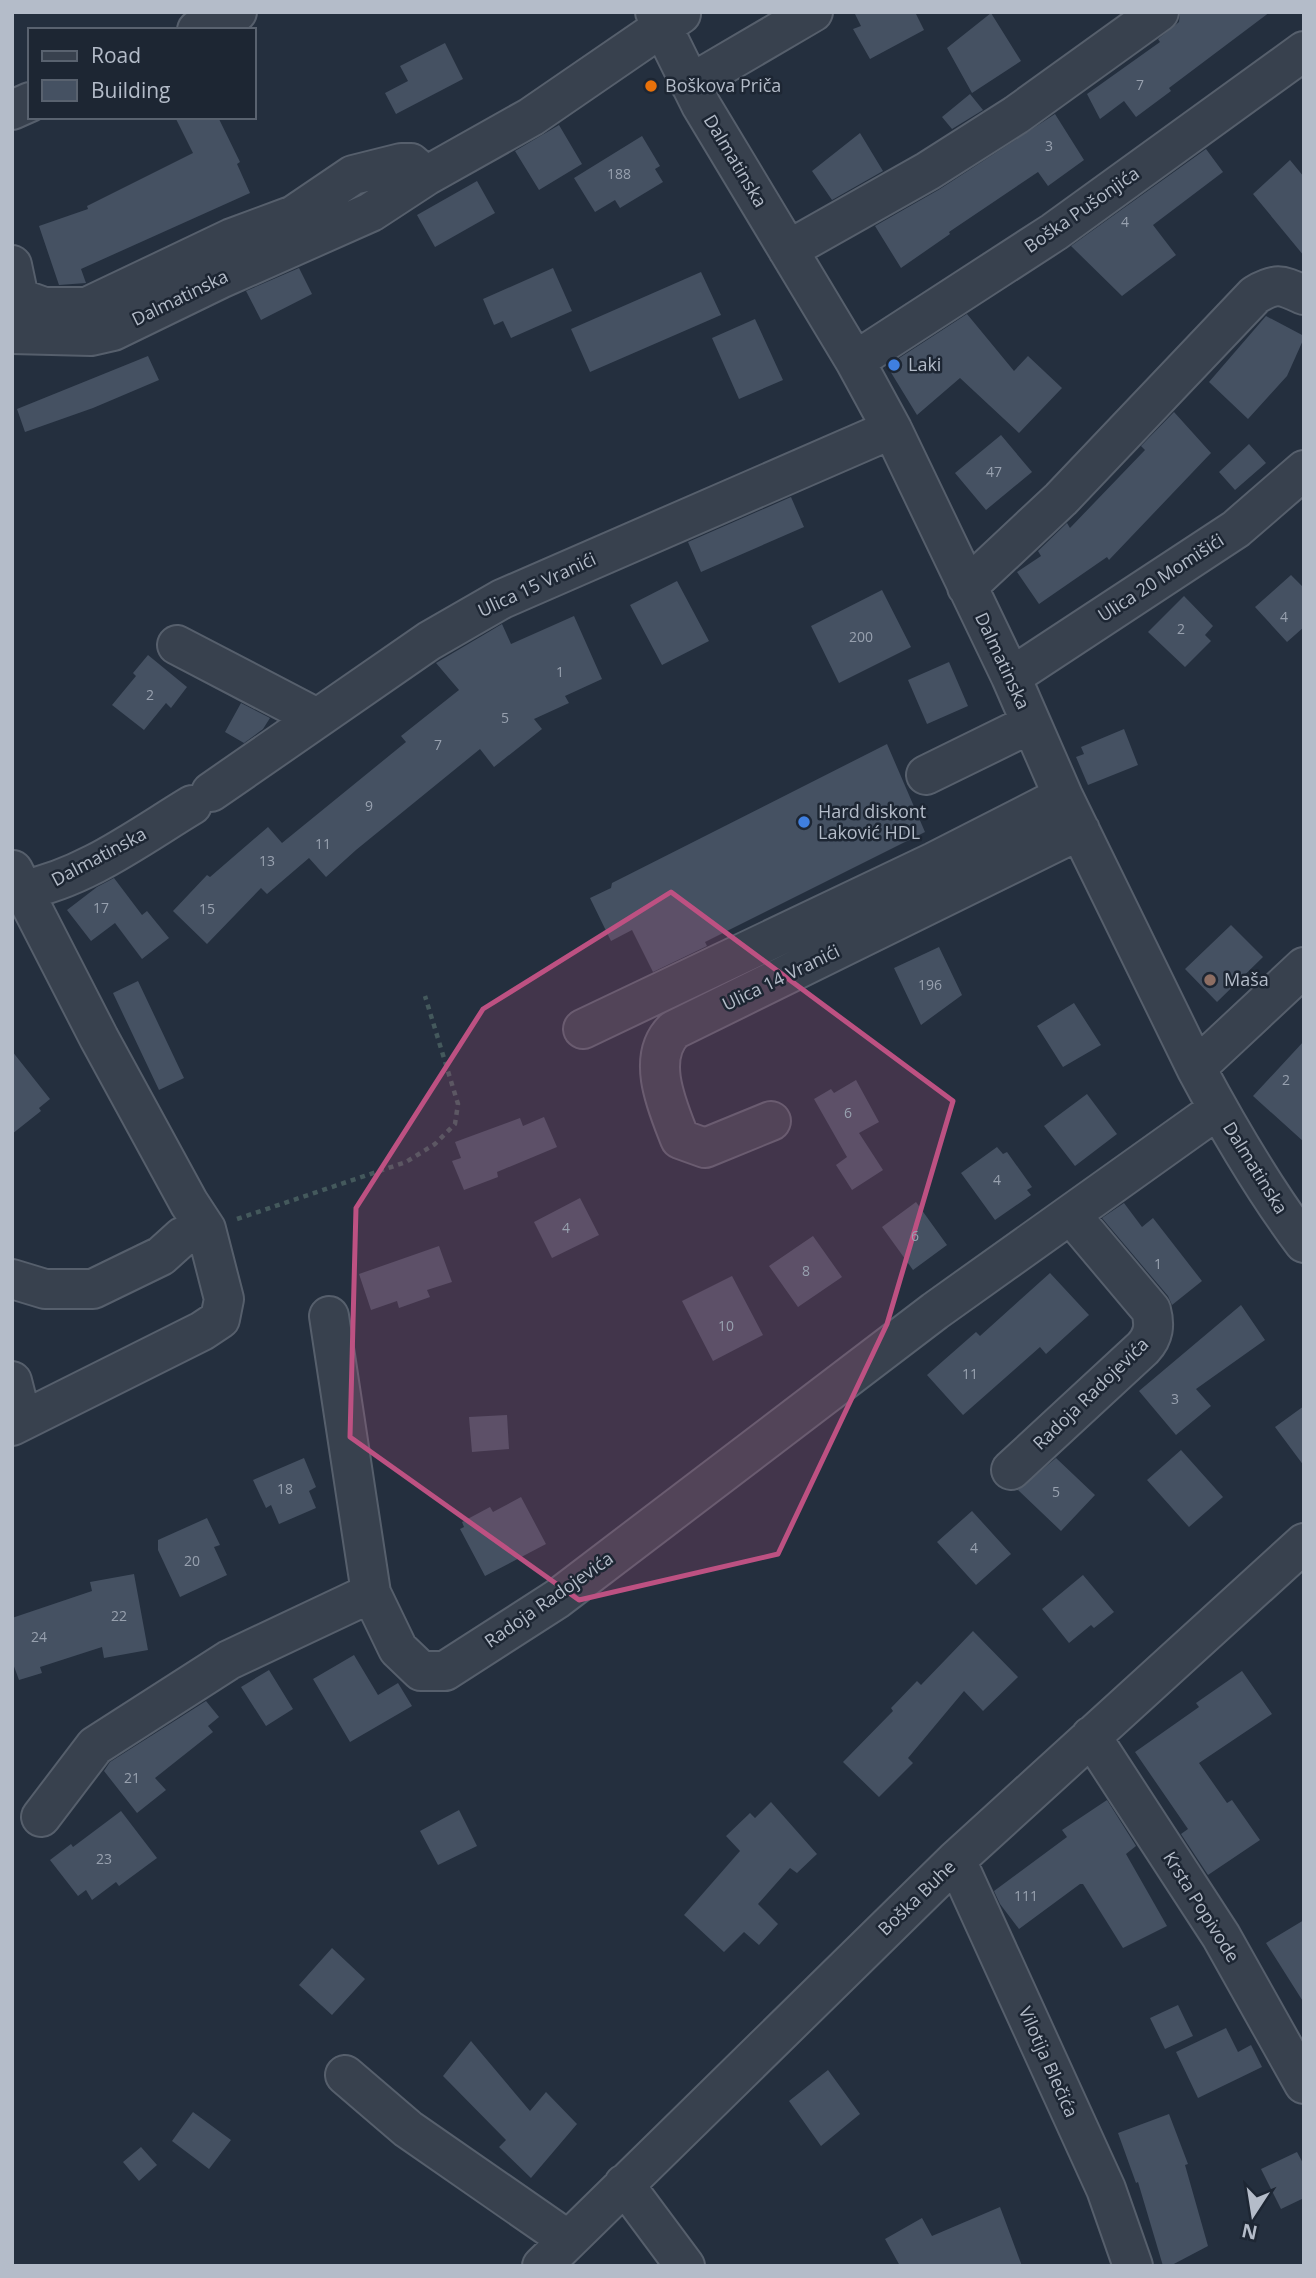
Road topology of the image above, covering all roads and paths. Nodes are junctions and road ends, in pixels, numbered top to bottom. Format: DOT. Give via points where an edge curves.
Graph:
graph roads {
  1 [pos="237,12"];
  2 [pos="813,12"];
  3 [pos="1159,12"];
  4 [pos="667,17"];
  5 [pos="201,28"];
  6 [pos="1304,51"];
  7 [pos="690,84"];
  8 [pos="28,103"];
  9 [pos="12,110"];
  10 [pos="426,176"];
  11 [pos="788,250"];
  12 [pos="12,265"];
  13 [pos="1304,295"];
  14 [pos="12,334"];
  15 [pos="855,361"];
  16 [pos="892,429"];
  17 [pos="1304,470"];
  18 [pos="967,587"];
  19 [pos="177,645"];
  20 [pos="1011,677"];
  21 [pos="317,718"];
  22 [pos="1031,724"];
  23 [pos="926,775"];
  24 [pos="1063,796"];
  25 [pos="202,798"];
  26 [pos="1080,830"];
  27 [pos="18,879"];
  28 [pos="1304,967"];
  29 [pos="425,996"];
  30 [pos="583,1029"];
  31 [pos="1196,1068"];
  32 [pos="1218,1108"];
  33 [pos="771,1121"];
  34 [pos="1070,1214"];
  35 [pos="206,1229"];
  36 [pos="1304,1243"];
  37 [pos="12,1279"];
  38 [pos="329,1316"];
  39 [pos="12,1381"];
  40 [pos="17,1423"];
  41 [pos="1011,1470"];
  42 [pos="1304,1543"];
  43 [pos="371,1593"];
  44 [pos="1091,1736"];
  45 [pos="41,1817"];
  46 [pos="956,1860"];
  47 [pos="345,2075"];
  48 [pos="1304,2084"];
  49 [pos="624,2184"];
  50 [pos="555,2253"];
  51 [pos="685,2266"];
  52 [pos="1133,2266"];
  1 -- 5 [label="street"];
  2 -- 7 [label="street"];
  3 -- 11 [label="street" via="1005,122"];
  4 -- 7 [label="street, Dalmatinska"];
  4 -- 10 [label="street, Dalmatinska" via="531,117"];
  6 -- 15 [label="street, Boška Pušonjića" via="1054,232"];
  7 -- 11 [label="street, Dalmatinska"];
  8 -- 9 [label="street"];
  10 -- 12 [label="street" via="411,163 353,175 294,215 232,238 87,307 44,307 19,298"];
  10 -- 14 [label="street, Dalmatinska" via="371,212 113,331"];
  11 -- 15 [label="street, Dalmatinska"];
  13 -- 18 [label="street" via="1271,286 1255,295 1061,499"];
  15 -- 16 [label="street, Dalmatinska"];
  16 -- 18 [label="street, Dalmatinska"];
  16 -- 21 [label="street, Ulica 15 Vranići" via="502,599 429,641"];
  17 -- 20 [label="street, Ulica 20 Momišići" via="1236,529"];
  18 -- 20 [label="street, Dalmatinska"];
  19 -- 21 [label="street"];
  20 -- 22 [label="street, Dalmatinska"];
  21 -- 25 [label="street, Ulica 15 Vranići"];
  22 -- 23 [label="street"];
  22 -- 24 [label="street, Dalmatinska"];
  24 -- 26 [label="street, Dalmatinska"];
  24 -- 30 [label="street"];
  25 -- 27 [label="street, Dalmatinska" via="116,852 49,885"];
  26 -- 31 [label="street, Dalmatinska"];
  26 -- 33 [label="street, Ulica 14 Vranići" via="667,1036 659,1059 666,1102 680,1139 705,1148"];
  27 -- 35 [label="street" via="99,1038"];
  28 -- 31 [label="street"];
  29 -- 35 [label="path" via="458,1104 455,1124 406,1163"];
  31 -- 32 [label="street, Dalmatinska"];
  32 -- 34 [label="street, Radoja Radojevića"];
  32 -- 36 [label="street, Dalmatinska"];
  34 -- 41 [label="street, Radoja Radojevića" via="1151,1310 1153,1332 1143,1348"];
  34 -- 43 [label="street, Radoja Radojevića" via="557,1599 445,1671 421,1671 398,1650"];
  35 -- 37 [label="street" via="181,1237 161,1256 93,1289 45,1289"];
  35 -- 40 [label="street" via="224,1299 220,1319"];
  38 -- 43 [label="street, Radoja Radojevića"];
  39 -- 40 [label="street"];
  42 -- 44 [label="street, Boška Buhe"];
  43 -- 45 [label="street" via="229,1660 95,1746"];
  44 -- 46 [label="street, Boška Buhe"];
  44 -- 48 [label="street, Krsta Popivode" via="1221,1936"];
  46 -- 49 [label="street, Boška Buhe"];
  46 -- 52 [label="street, Vilotija Blečića" via="1105,2189"];
  47 -- 50 [label="street"];
  49 -- 50 [label="street, Boška Buhe"];
  49 -- 51 [label="street"];
}
